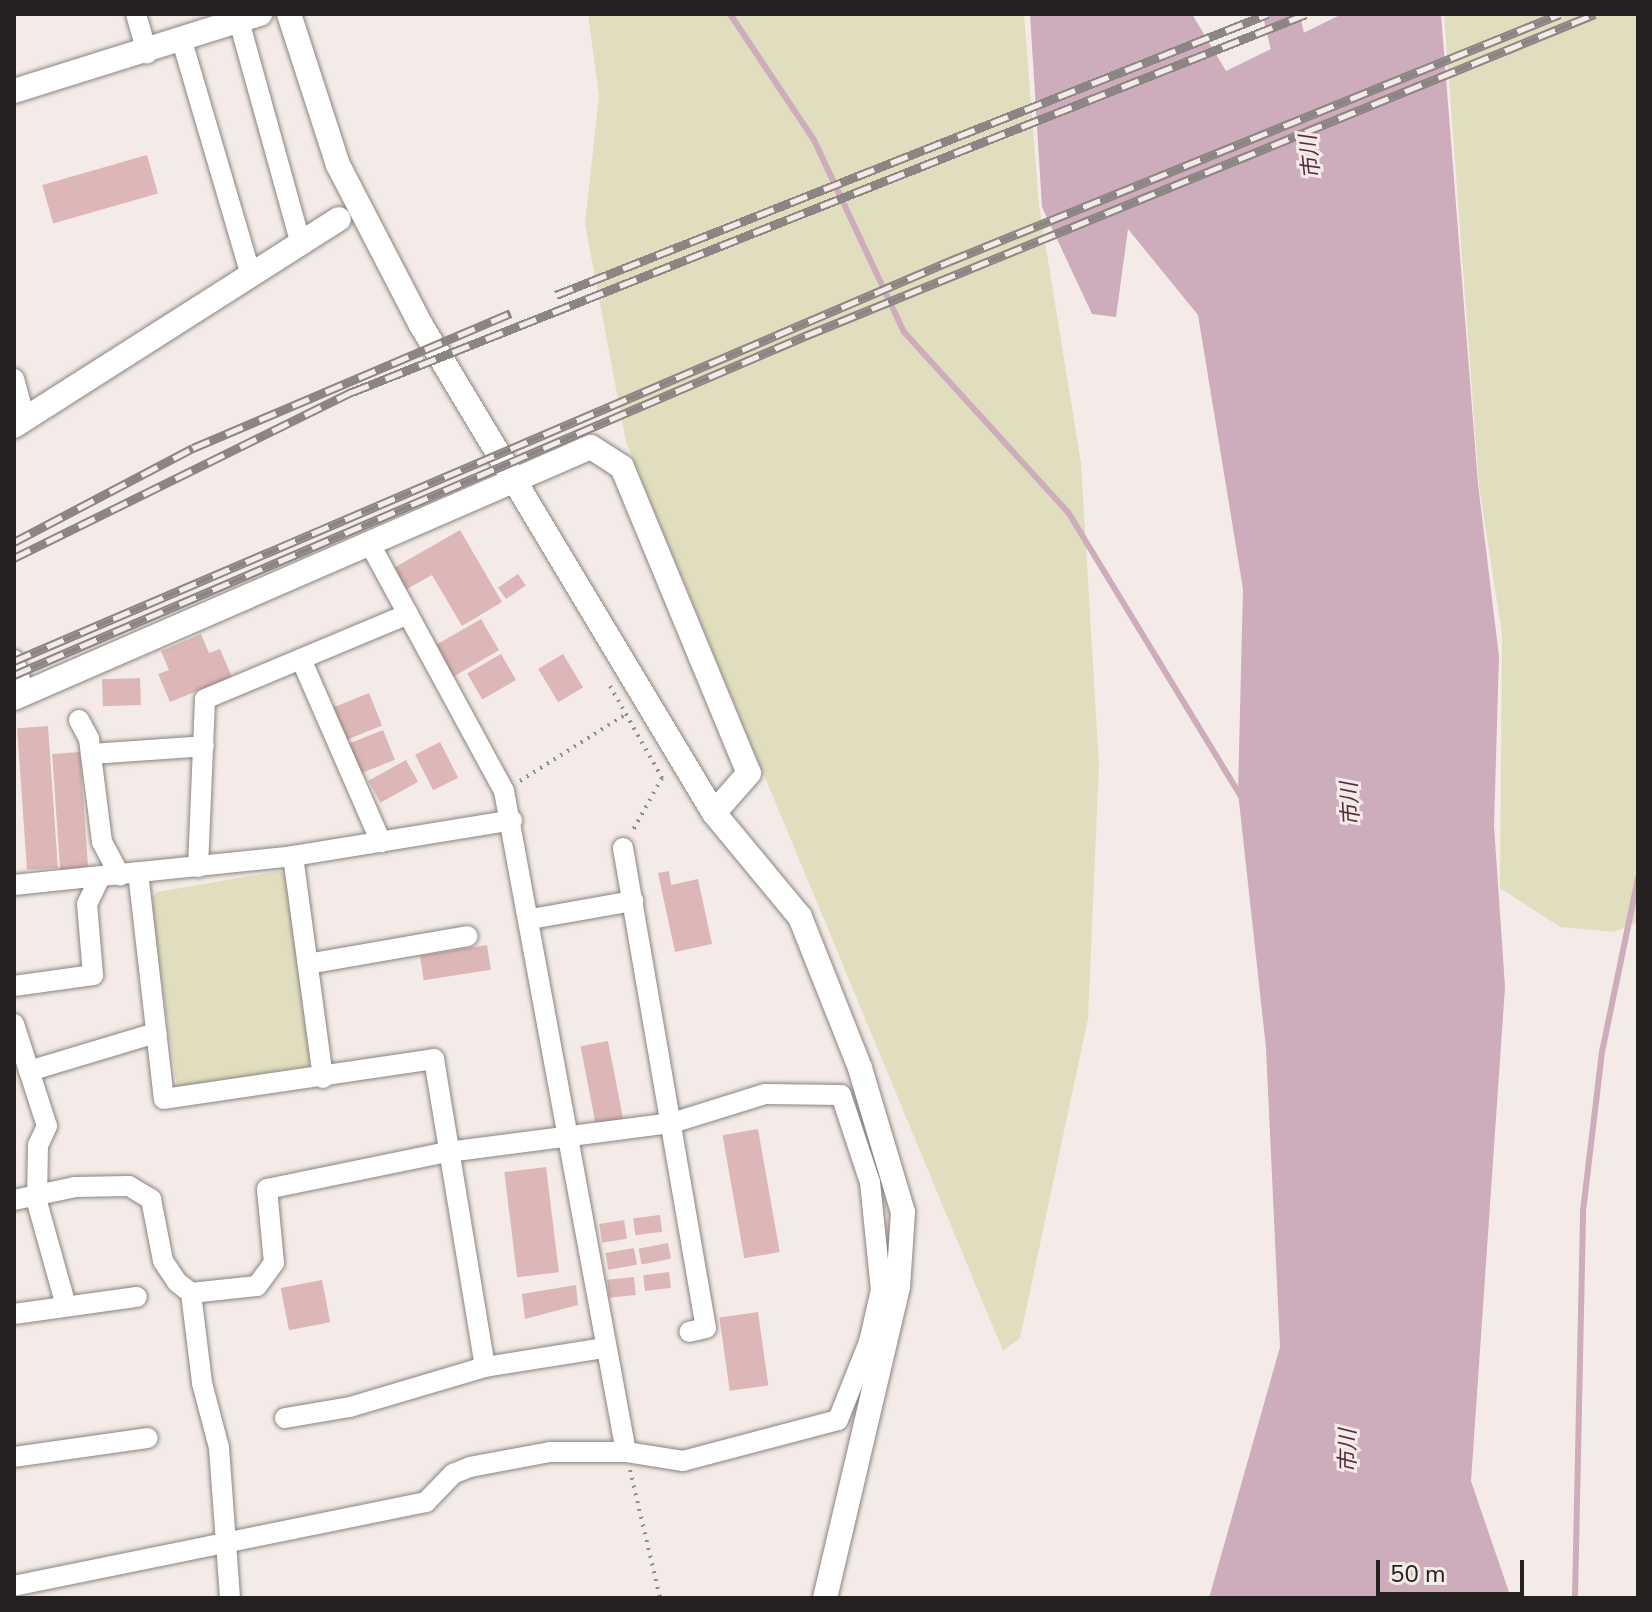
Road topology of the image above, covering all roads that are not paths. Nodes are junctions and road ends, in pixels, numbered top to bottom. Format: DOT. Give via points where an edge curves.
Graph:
graph roads {
  1 [pos="136,14"];
  2 [pos="289,14"];
  3 [pos="250,18"];
  4 [pos="182,41"];
  5 [pos="147,53"];
  6 [pos="14,91"];
  7 [pos="339,219"];
  8 [pos="301,244"];
  9 [pos="251,276"];
  10 [pos="14,379"];
  11 [pos="20,423"];
  12 [pos="514,480"];
  13 [pos="371,546"];
  14 [pos="408,614"];
  15 [pos="301,659"];
  16 [pos="14,660"];
  17 [pos="19,696"];
  18 [pos="79,720"];
  19 [pos="204,746"];
  20 [pos="91,754"];
  21 [pos="714,813"];
  22 [pos="512,820"];
  23 [pos="381,842"];
  24 [pos="623,848"];
  25 [pos="293,856"];
  26 [pos="198,867"];
  27 [pos="129,874"];
  28 [pos="99,879"];
  29 [pos="14,885"];
  30 [pos="633,901"];
  31 [pos="531,919"];
  32 [pos="468,936"];
  33 [pos="308,964"];
  34 [pos="14,986"];
  35 [pos="14,1024"];
  36 [pos="156,1033"];
  37 [pos="32,1077"];
  38 [pos="323,1078"];
  39 [pos="14,1089"];
  40 [pos="672,1123"];
  41 [pos="573,1137"];
  42 [pos="448,1152"];
  43 [pos="40,1195"];
  44 [pos="14,1200"];
  45 [pos="890,1288"];
  46 [pos="191,1293"];
  47 [pos="137,1297"];
  48 [pos="66,1306"];
  49 [pos="14,1314"];
  50 [pos="689,1332"];
  51 [pos="604,1348"];
  52 [pos="485,1367"];
  53 [pos="285,1418"];
  54 [pos="148,1438"];
  55 [pos="626,1452"];
  56 [pos="14,1457"];
  57 [pos="229,1544"];
  58 [pos="14,1586"];
  59 [pos="230,1598"];
  60 [pos="825,1598"];
  1 -- 5 [label="street"];
  2 -- 12 [label="street" via="338,165 421,325"];
  3 -- 4 [label="street"];
  3 -- 8 [label="street"];
  4 -- 5 [label="street"];
  4 -- 9 [label="street"];
  5 -- 6 [label="street"];
  7 -- 8 [label="street"];
  8 -- 9 [label="street"];
  9 -- 11 [label="street"];
  10 -- 11 [label="street"];
  12 -- 13 [label="street"];
  12 -- 21 [label="street"];
  12 -- 21 [label="street" via="591,447 622,467 749,773"];
  13 -- 14 [label="street"];
  13 -- 17 [label="street"];
  14 -- 15 [label="street"];
  14 -- 22 [label="street" via="504,791"];
  15 -- 19 [label="street" via="205,699"];
  15 -- 23 [label="street"];
  16 -- 17 [label="street"];
  18 -- 20 [label="street"];
  19 -- 20 [label="street"];
  19 -- 26 [label="street"];
  20 -- 27 [label="street" via="102,842"];
  21 -- 45 [label="street" via="800,917 860,1068 903,1212"];
  22 -- 23 [label="street"];
  22 -- 31 [label="street"];
  23 -- 25 [label="street"];
  24 -- 30 [label="street"];
  25 -- 26 [label="street"];
  25 -- 33 [label="street"];
  26 -- 27 [label="street"];
  27 -- 28 [label="street"];
  27 -- 36 [label="street"];
  28 -- 29 [label="street"];
  28 -- 34 [label="street" via="87,904 93,975"];
  30 -- 31 [label="street"];
  30 -- 40 [label="street"];
  31 -- 41 [label="street"];
  32 -- 33 [label="street"];
  33 -- 38 [label="street"];
  35 -- 37 [label="street"];
  36 -- 37 [label="street"];
  36 -- 38 [label="street" via="164,1099"];
  37 -- 39 [label="street"];
  37 -- 43 [label="street" via="47,1126 38,1145"];
  38 -- 42 [label="street" via="434,1059"];
  40 -- 41 [label="street"];
  40 -- 45 [label="street" via="765,1094 841,1095 870,1182"];
  40 -- 50 [label="street" via="706,1328"];
  41 -- 42 [label="street"];
  41 -- 51 [label="street"];
  42 -- 46 [label="street" via="267,1189 274,1263 257,1286"];
  42 -- 52 [label="street"];
  43 -- 44 [label="street"];
  43 -- 46 [label="street" via="129,1186 151,1199 163,1261"];
  43 -- 48 [label="street"];
  45 -- 55 [label="street" via="838,1420 683,1461"];
  45 -- 60 [label="street"];
  46 -- 57 [label="street" via="202,1383 219,1448"];
  47 -- 48 [label="street"];
  48 -- 49 [label="street"];
  51 -- 52 [label="street"];
  51 -- 55 [label="street"];
  52 -- 53 [label="street" via="350,1407"];
  54 -- 56 [label="street"];
  55 -- 57 [label="street" via="550,1452 470,1467 453,1474 426,1502"];
  57 -- 58 [label="street"];
  57 -- 59 [label="street"];
}
